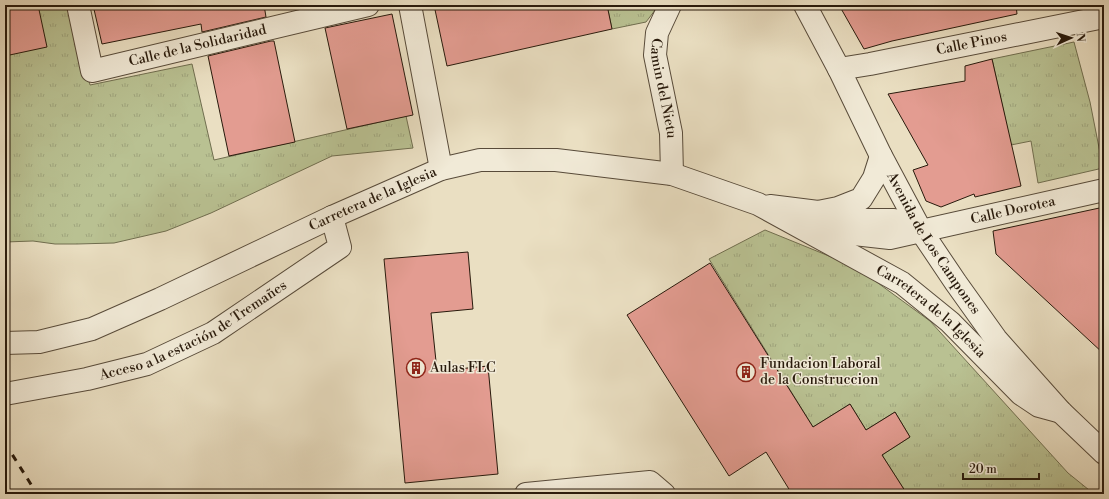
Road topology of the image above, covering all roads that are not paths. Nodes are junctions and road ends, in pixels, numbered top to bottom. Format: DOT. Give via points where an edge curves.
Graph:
graph roads {
  1 [pos="78,5"];
  2 [pos="368,5"];
  3 [pos="410,5"];
  4 [pos="670,5"];
  5 [pos="805,5"];
  6 [pos="1104,17"];
  7 [pos="839,69"];
  8 [pos="881,156"];
  9 [pos="441,169"];
  10 [pos="672,174"];
  11 [pos="1104,190"];
  12 [pos="758,204"];
  13 [pos="818,212"];
  14 [pos="332,217"];
  15 [pos="790,222"];
  16 [pos="921,231"];
  17 [pos="5,343"];
  18 [pos="5,394"];
  19 [pos="1061,412"];
  20 [pos="1104,453"];
  21 [pos="526,494"];
  22 [pos="664,494"];
  1 -- 2 [label="street, Calle de la Solidaridad" via="92,71"];
  3 -- 9 [label="street"];
  4 -- 10 [label="street, Camin del Nietu" via="656,33 655,55 671,133"];
  5 -- 7 [label="street, Avenida de Los Campones"];
  6 -- 7 [label="street, Calle Pinos"];
  7 -- 8 [label="street, Avenida de Los Campones"];
  8 -- 13 [label="street, Carretera de la Iglesia" via="874,178 861,199"];
  8 -- 16 [label="street, Avenida de Los Campones"];
  9 -- 10 [label="street, Carretera de la Iglesia" via="480,160 556,160"];
  9 -- 14 [label="street, Carretera de la Iglesia"];
  10 -- 12 [label="street, Carretera de la Iglesia"];
  11 -- 16 [label="street, Calle Dorotea"];
  12 -- 13 [label="street, Carretera de la Iglesia"];
  12 -- 15 [label="street, Carretera de la Iglesia"];
  13 -- 16 [label="street, Carretera de la Iglesia" via="846,220 894,220"];
  14 -- 17 [label="street, Carretera de la Iglesia" via="92,329 39,342"];
  14 -- 18 [label="street, Acceso a la estación de Tremañes" via="340,247 213,334 148,364 87,379"];
  15 -- 16 [label="street, Carretera de la Iglesia" via="845,233 890,238"];
  15 -- 19 [label="street, Carretera de la Iglesia" via="902,283 950,322 1021,394 1040,406"];
  16 -- 19 [label="street, Avenida de Los Campones" via="996,339"];
  19 -- 20 [label="street, Avenida de Los Campones"];
  21 -- 22 [label="street" via="650,482"];
}
